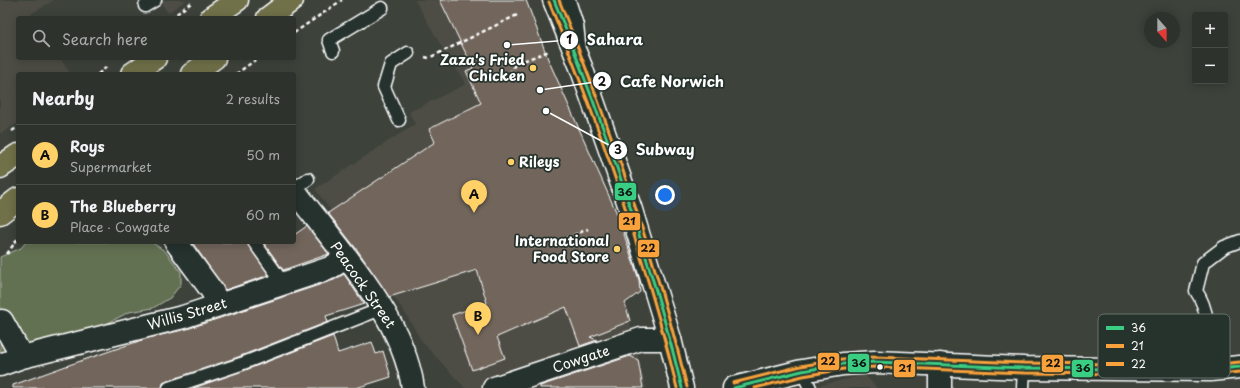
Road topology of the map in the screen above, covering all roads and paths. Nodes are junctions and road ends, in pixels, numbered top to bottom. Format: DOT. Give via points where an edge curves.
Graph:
graph roads {
  1 [pos="195,0"];
  2 [pos="237,0"];
  3 [pos="292,0"];
  4 [pos="342,0"];
  5 [pos="554,0"];
  6 [pos="569,0"];
  7 [pos="382,8"];
  8 [pos="517,15"];
  9 [pos="174,16"];
  10 [pos="214,16"];
  11 [pos="271,16"];
  12 [pos="296,32"];
  13 [pos="570,44"];
  14 [pos="333,51"];
  15 [pos="408,53"];
  16 [pos="152,60"];
  17 [pos="211,60"];
  18 [pos="255,60"];
  19 [pos="581,67"];
  20 [pos="135,72"];
  21 [pos="195,72"];
  22 [pos="239,72"];
  23 [pos="510,74"];
  24 [pos="399,120"];
  25 [pos="16,156"];
  26 [pos="0,167"];
  27 [pos="299,186"];
  28 [pos="16,201"];
  29 [pos="0,213"];
  30 [pos="588,229"];
  31 [pos="566,238"];
  32 [pos="16,241"];
  33 [pos="1240,241"];
  34 [pos="177,244"];
  35 [pos="255,244"];
  36 [pos="7,254"];
  37 [pos="346,258"];
  38 [pos="284,284"];
  39 [pos="220,305"];
  40 [pos="381,309"];
  41 [pos="1205,314"];
  42 [pos="2,321"];
  43 [pos="670,339"];
  44 [pos="22,357"];
  45 [pos="940,364"];
  46 [pos="0,365"];
  47 [pos="1240,367"];
  48 [pos="1230,368"];
  49 [pos="1098,375"];
  50 [pos="1024,378"];
  51 [pos="806,380"];
  52 [pos="169,388"];
  53 [pos="413,388"];
  54 [pos="494,388"];
  55 [pos="682,388"];
  56 [pos="734,388"];
  57 [pos="940,388"];
  1 -- 9 [label="path"];
  2 -- 10 [label="main road"];
  3 -- 11 [label="main road"];
  4 -- 12 [label="path"];
  5 -- 13 [label="street"];
  6 -- 19 [label="lane" via="577,25"];
  7 -- 14 [label="lane" via="329,40"];
  8 -- 15 [label="path" via="429,58"];
  13 -- 19 [label="street"];
  13 -- 23 [label="path" via="515,64"];
  15 -- 24 [label="lane" via="391,64 384,87"];
  16 -- 20 [label="main road"];
  17 -- 21 [label="main road"];
  18 -- 22 [label="path"];
  19 -- 43 [label="street" via="631,210"];
  25 -- 26 [label="main road"];
  27 -- 37 [label="street, Peacock Street"];
  28 -- 29 [label="main road"];
  30 -- 31 [label="path"];
  32 -- 36 [label="path"];
  33 -- 41 [label="lane" via="1224,247 1203,263 1196,291 1202,300"];
  34 -- 39 [label="street"];
  35 -- 38 [label="lane"];
  37 -- 38 [label="street, Willis Street" via="330,268"];
  37 -- 40 [label="street, Peacock Street"];
  38 -- 39 [label="street, Willis Street"];
  39 -- 44 [label="street, Willis Street" via="183,317"];
  40 -- 52 [label="lane" via="242,364"];
  40 -- 53 [label="street, Peacock Street" via="405,351"];
  42 -- 44 [label="street"];
  43 -- 54 [label="street, Cowgate" via="641,339"];
  43 -- 55 [label="street"];
  44 -- 46 [label="street, Willis Street"];
  45 -- 50 [label="street"];
  45 -- 51 [label="street" via="843,364"];
  45 -- 57 [label="street"];
  47 -- 48 [label="street"];
  49 -- 50 [label="street"];
  51 -- 56 [label="street"];
}
